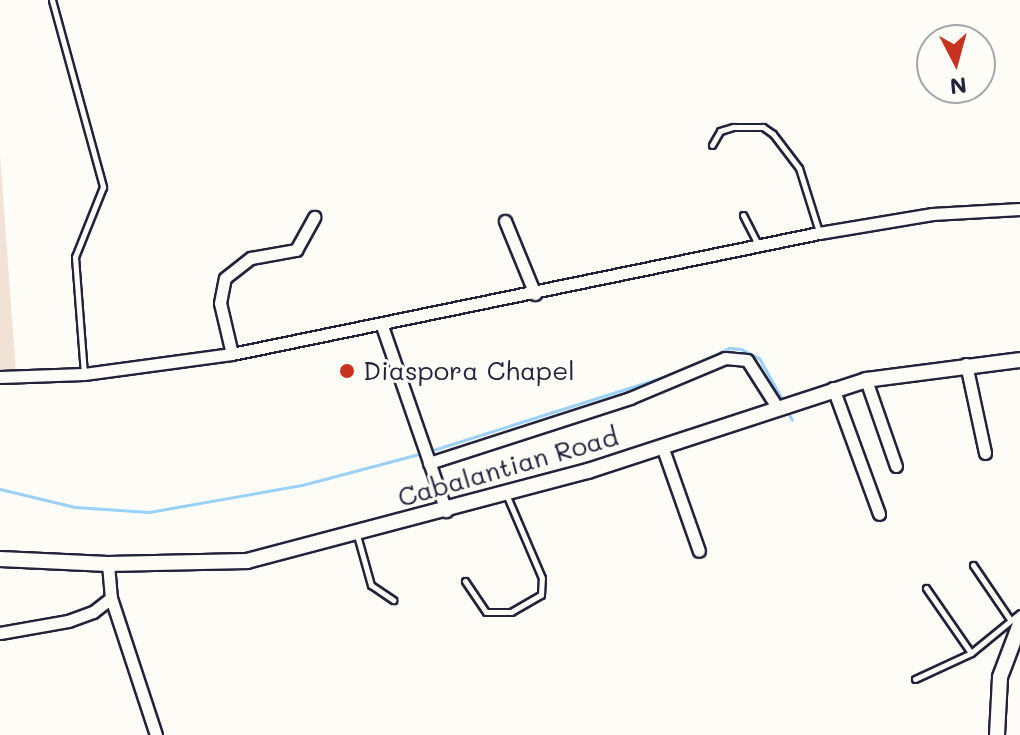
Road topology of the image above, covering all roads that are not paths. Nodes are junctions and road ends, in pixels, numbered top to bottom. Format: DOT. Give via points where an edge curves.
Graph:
graph roads {
  1 [pos="52,0"];
  2 [pos="712,145"];
  3 [pos="1020,209"];
  4 [pos="743,215"];
  5 [pos="314,217"];
  6 [pos="505,221"];
  7 [pos="819,233"];
  8 [pos="759,246"];
  9 [pos="535,294"];
  10 [pos="382,326"];
  11 [pos="232,354"];
  12 [pos="1020,360"];
  13 [pos="966,364"];
  14 [pos="84,374"];
  15 [pos="1020,375"];
  16 [pos="0,377"];
  17 [pos="866,380"];
  18 [pos="833,388"];
  19 [pos="777,407"];
  20 [pos="662,446"];
  21 [pos="985,453"];
  22 [pos="428,460"];
  23 [pos="896,466"];
  24 [pos="506,494"];
  25 [pos="446,511"];
  26 [pos="879,514"];
  27 [pos="357,535"];
  28 [pos="699,551"];
  29 [pos="0,559"];
  30 [pos="108,564"];
  31 [pos="973,565"];
  32 [pos="465,581"];
  33 [pos="926,588"];
  34 [pos="111,598"];
  35 [pos="393,600"];
  36 [pos="1020,613"];
  37 [pos="1015,621"];
  38 [pos="0,633"];
  39 [pos="971,653"];
  40 [pos="915,679"];
  41 [pos="156,735"];
  42 [pos="997,735"];
  1 -- 14 [label="lane" via="103,187 75,257"];
  2 -- 7 [label="lane" via="720,131 733,127 763,127 773,134 799,168"];
  3 -- 7 [label="street" via="932,214"];
  4 -- 8 [label="lane"];
  5 -- 11 [label="street" via="296,250 251,258 225,278 220,303"];
  6 -- 9 [label="street"];
  7 -- 8 [label="street"];
  8 -- 9 [label="street"];
  9 -- 10 [label="street"];
  10 -- 11 [label="street"];
  10 -- 22 [label="street"];
  11 -- 14 [label="street"];
  12 -- 13 [label="street, Cabalantian Road"];
  12 -- 15 [label="street"];
  13 -- 17 [label="street, Cabalantian Road"];
  13 -- 21 [label="street"];
  14 -- 16 [label="street"];
  17 -- 18 [label="street, Cabalantian Road"];
  17 -- 23 [label="street"];
  18 -- 19 [label="street, Cabalantian Road"];
  18 -- 26 [label="street"];
  19 -- 20 [label="street, Cabalantian Road"];
  19 -- 22 [label="street" via="747,360 725,358 630,398"];
  20 -- 24 [label="street, Cabalantian Road"];
  20 -- 28 [label="street"];
  22 -- 25 [label="street"];
  24 -- 25 [label="street, Cabalantian Road"];
  24 -- 32 [label="lane" via="542,578 541,595 511,612 486,612"];
  25 -- 27 [label="street, Cabalantian Road"];
  27 -- 30 [label="street, Cabalantian Road" via="247,561"];
  27 -- 35 [label="lane" via="371,585"];
  29 -- 30 [label="street, Cabalantian Road"];
  30 -- 34 [label="street"];
  31 -- 37 [label="lane"];
  33 -- 39 [label="lane"];
  34 -- 38 [label="street" via="68,621"];
  34 -- 41 [label="street"];
  36 -- 37 [label="lane"];
  37 -- 39 [label="lane"];
  37 -- 42 [label="street" via="1000,677"];
  39 -- 40 [label="lane"];
}
